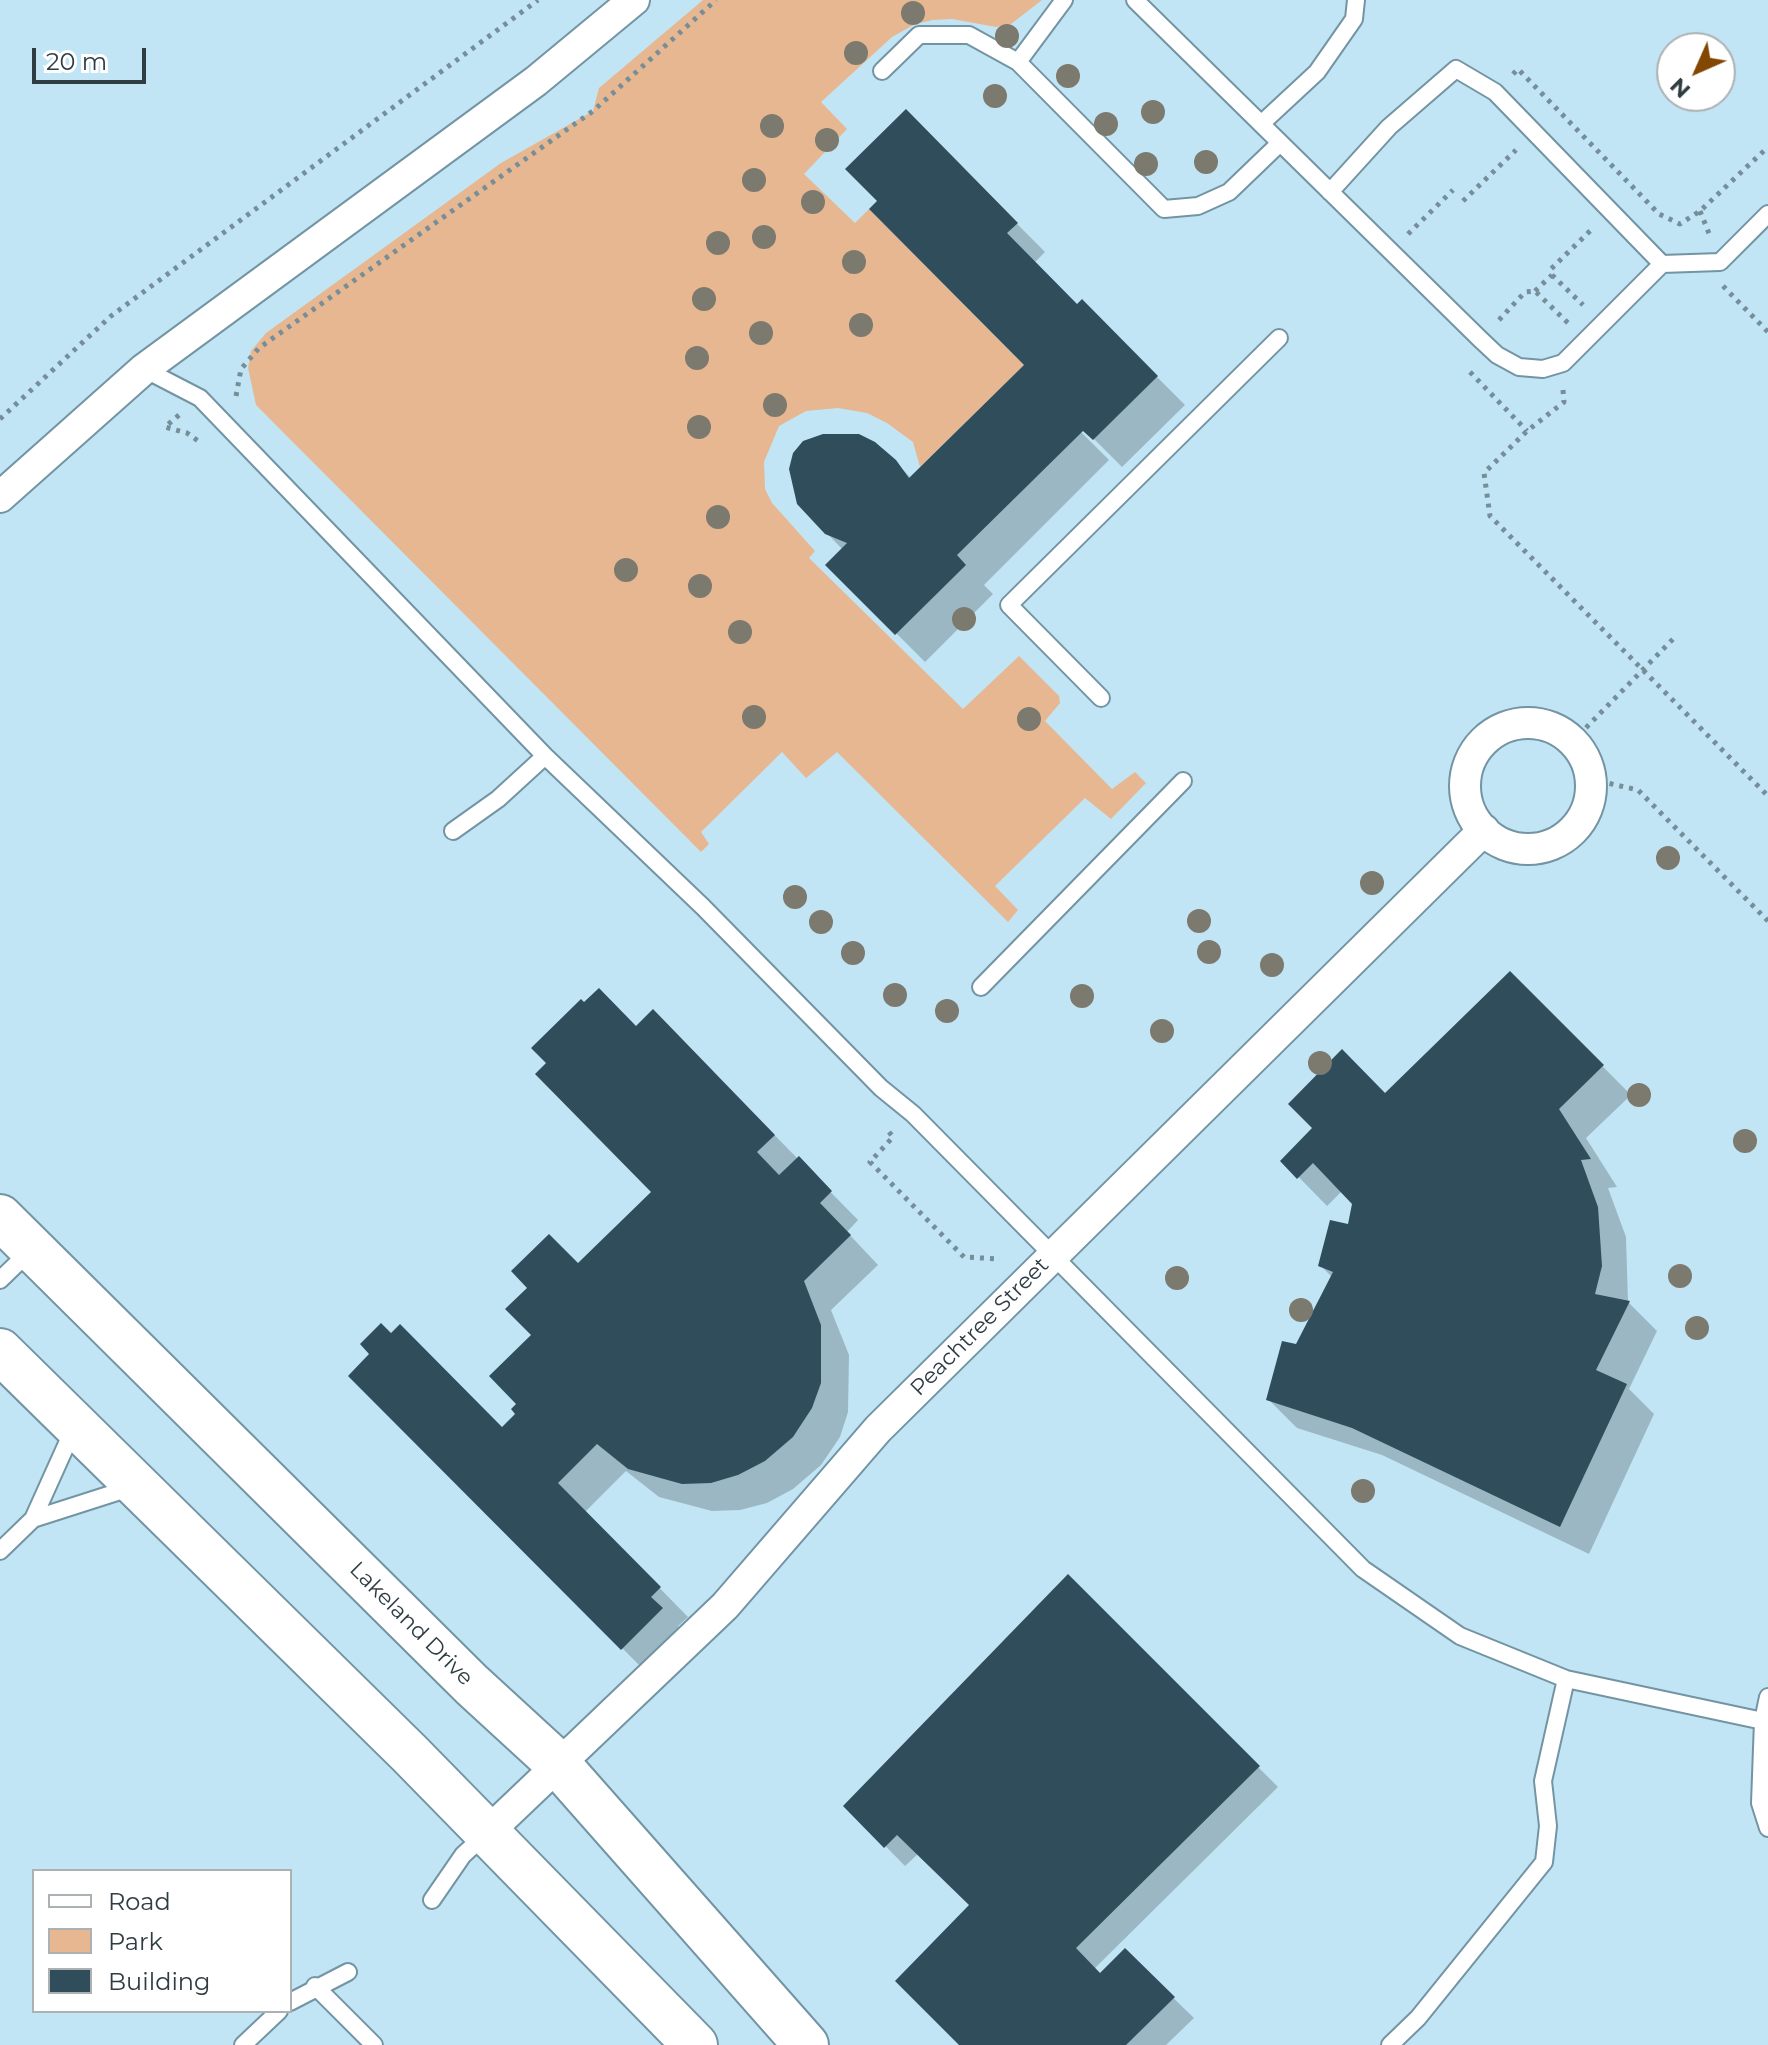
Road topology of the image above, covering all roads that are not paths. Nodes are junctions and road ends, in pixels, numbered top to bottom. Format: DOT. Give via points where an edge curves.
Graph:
graph roads {
  1 [pos="634,0"];
  2 [pos="1064,0"];
  3 [pos="1135,0"];
  4 [pos="1356,0"];
  5 [pos="1018,62"];
  6 [pos="882,71"];
  7 [pos="1261,124"];
  8 [pos="1280,143"];
  9 [pos="1330,192"];
  10 [pos="1768,214"];
  11 [pos="1662,264"];
  12 [pos="1279,338"];
  13 [pos="144,369"];
  14 [pos="0,497"];
  15 [pos="1101,698"];
  16 [pos="545,756"];
  17 [pos="1183,781"];
  18 [pos="1484,830"];
  19 [pos="453,831"];
  20 [pos="981,987"];
  21 [pos="0,1217"];
  22 [pos="32,1249"];
  23 [pos="1052,1255"];
  24 [pos="0,1280"];
  25 [pos="0,1351"];
  26 [pos="75,1426"];
  27 [pos="135,1487"];
  28 [pos="33,1519"];
  29 [pos="0,1551"];
  30 [pos="1566,1679"];
  31 [pos="1768,1697"];
  32 [pos="1765,1721"];
  33 [pos="557,1763"];
  34 [pos="1764,1802"];
  35 [pos="1768,1828"];
  36 [pos="488,1832"];
  37 [pos="432,1900"];
  38 [pos="348,1972"];
  39 [pos="315,1986"];
  40 [pos="292,2001"];
  41 [pos="277,2013"];
  42 [pos="243,2045"];
  43 [pos="374,2045"];
  44 [pos="695,2045"];
  45 [pos="806,2045"];
  46 [pos="1390,2045"];
  1 -- 13 [label="street" via="536,81"];
  2 -- 5 [label="lane"];
  3 -- 7 [label="lane"];
  4 -- 7 [label="lane" via="1354,19 1317,72"];
  5 -- 6 [label="lane" via="969,35 919,35"];
  5 -- 8 [label="lane" via="1164,209 1198,206 1229,192"];
  7 -- 8 [label="lane"];
  8 -- 9 [label="lane"];
  9 -- 11 [label="lane" via="1480,339 1519,367 1543,369 1563,363"];
  9 -- 11 [label="lane" via="1389,127 1456,69 1495,92"];
  10 -- 11 [label="lane" via="1720,262"];
  12 -- 15 [label="lane" via="1009,605"];
  13 -- 14 [label="street"];
  13 -- 16 [label="lane" via="200,398"];
  16 -- 19 [label="lane"];
  16 -- 23 [label="lane"];
  17 -- 20 [label="lane"];
  18 -- 18 [label="street" via="1505,845 1526,849 1566,836 1589,801 1585,759 1572,742 1555,729 1515,724 1481,744 1464,780 1466,800"];
  18 -- 23 [label="street, Peachtree Street"];
  21 -- 22 [label="main road, Lakeland Drive"];
  22 -- 24 [label="lane"];
  22 -- 33 [label="main road, Lakeland Drive"];
  23 -- 30 [label="lane" via="1363,1569 1460,1636"];
  23 -- 33 [label="street, Peachtree Street" via="878,1429 725,1606"];
  25 -- 26 [label="main road"];
  26 -- 27 [label="main road"];
  26 -- 28 [label="lane"];
  27 -- 28 [label="lane"];
  27 -- 36 [label="main road"];
  28 -- 29 [label="lane"];
  30 -- 32 [label="lane"];
  30 -- 46 [label="lane" via="1543,1781 1548,1826 1544,1862 1418,2018"];
  31 -- 32 [label="lane"];
  32 -- 34 [label="lane"];
  33 -- 36 [label="street, Peachtree Street"];
  33 -- 45 [label="main road, Lakeland Drive"];
  34 -- 35 [label="lane"];
  36 -- 37 [label="lane" via="463,1855"];
  36 -- 44 [label="main road"];
  38 -- 39 [label="lane"];
  39 -- 40 [label="lane"];
  39 -- 43 [label="lane"];
  41 -- 42 [label="lane"];
}
